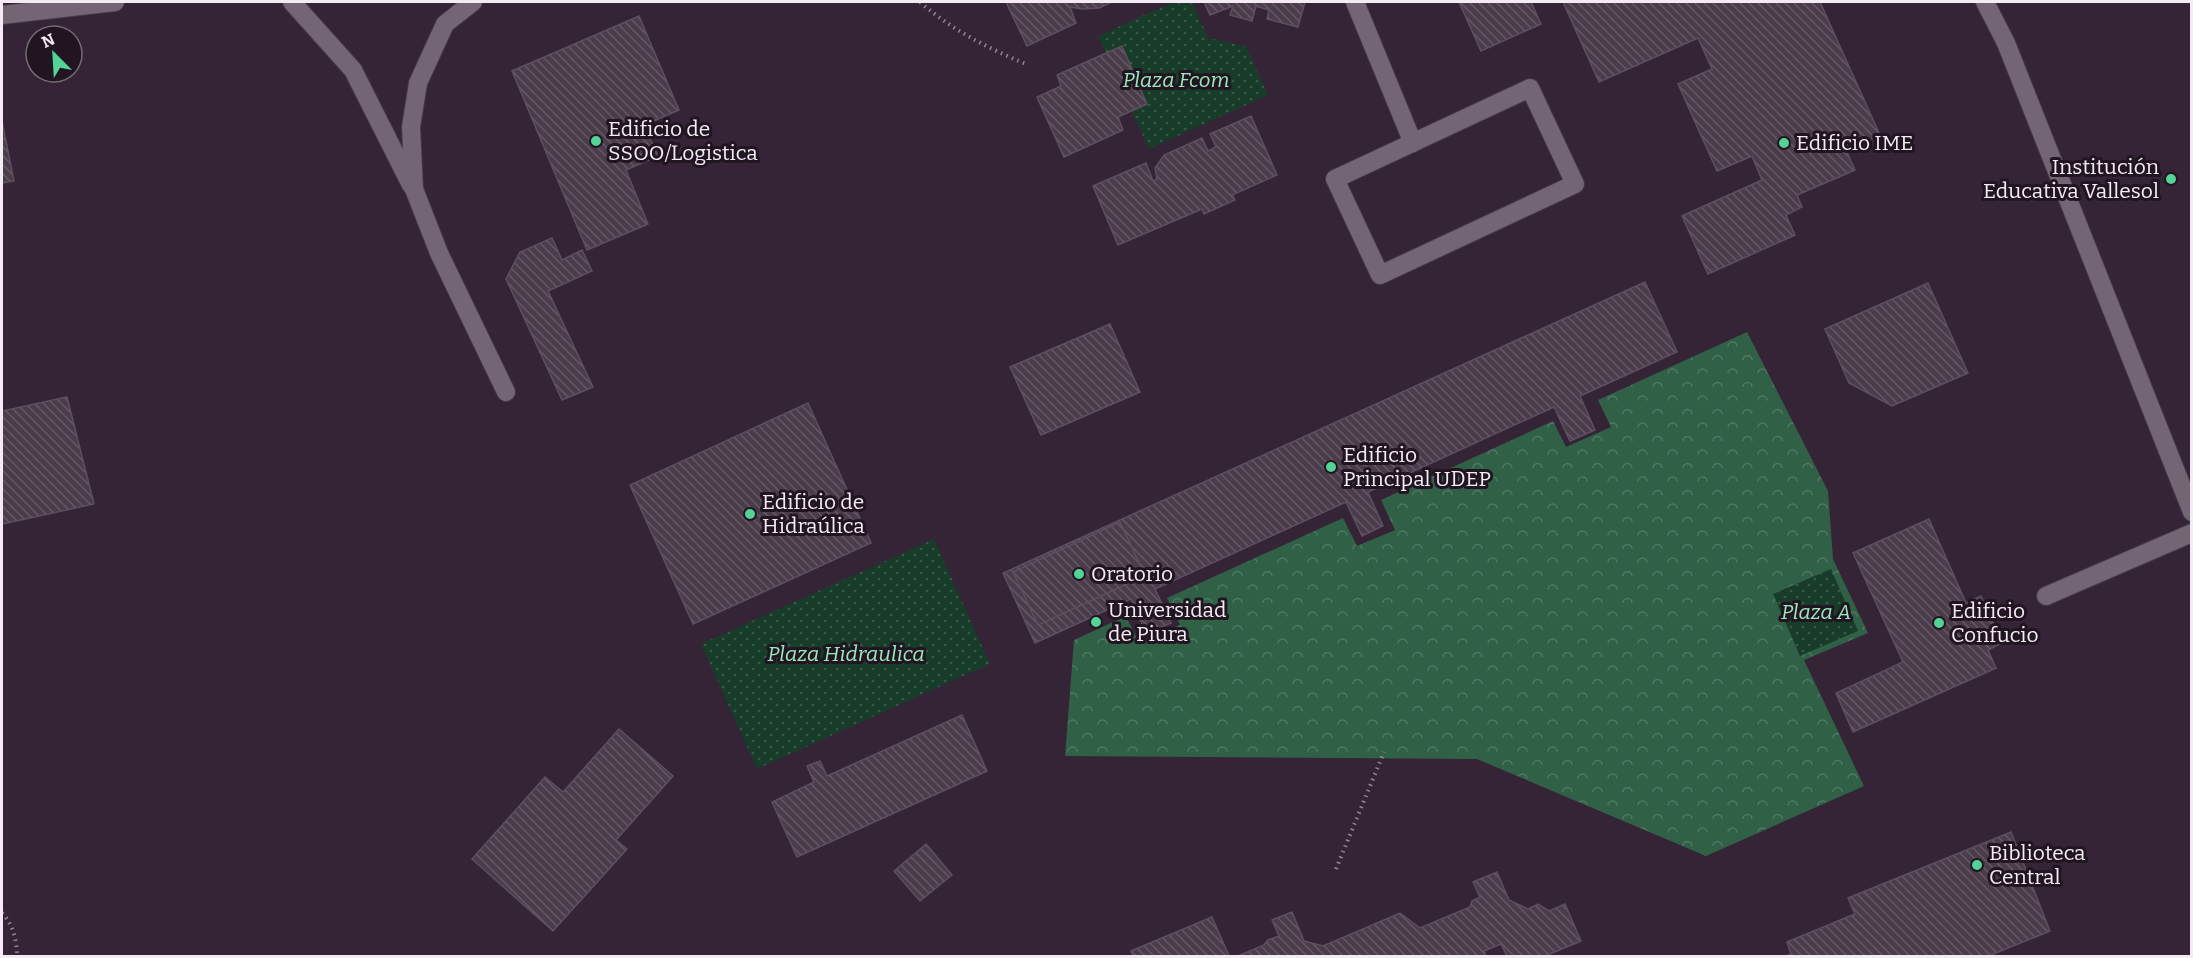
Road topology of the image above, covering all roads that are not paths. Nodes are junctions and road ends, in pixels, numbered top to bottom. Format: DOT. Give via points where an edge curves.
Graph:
graph roads {
  1 [pos="115,2"];
  2 [pos="292,2"];
  3 [pos="473,2"];
  4 [pos="1355,2"];
  5 [pos="1985,2"];
  6 [pos="2,15"];
  7 [pos="1413,143"];
  8 [pos="414,189"];
  9 [pos="506,392"];
  10 [pos="2192,512"];
  11 [pos="2192,533"];
  12 [pos="2046,596"];
  1 -- 6 [label="lane"];
  2 -- 8 [label="lane" via="353,70"];
  3 -- 8 [label="lane" via="446,24 417,83 411,127"];
  4 -- 7 [label="lane"];
  5 -- 10 [label="lane" via="2006,43"];
  7 -- 7 [label="lane" via="1335,179 1380,275 1575,184 1530,88"];
  8 -- 9 [label="lane" via="439,253"];
  11 -- 12 [label="lane"];
}
